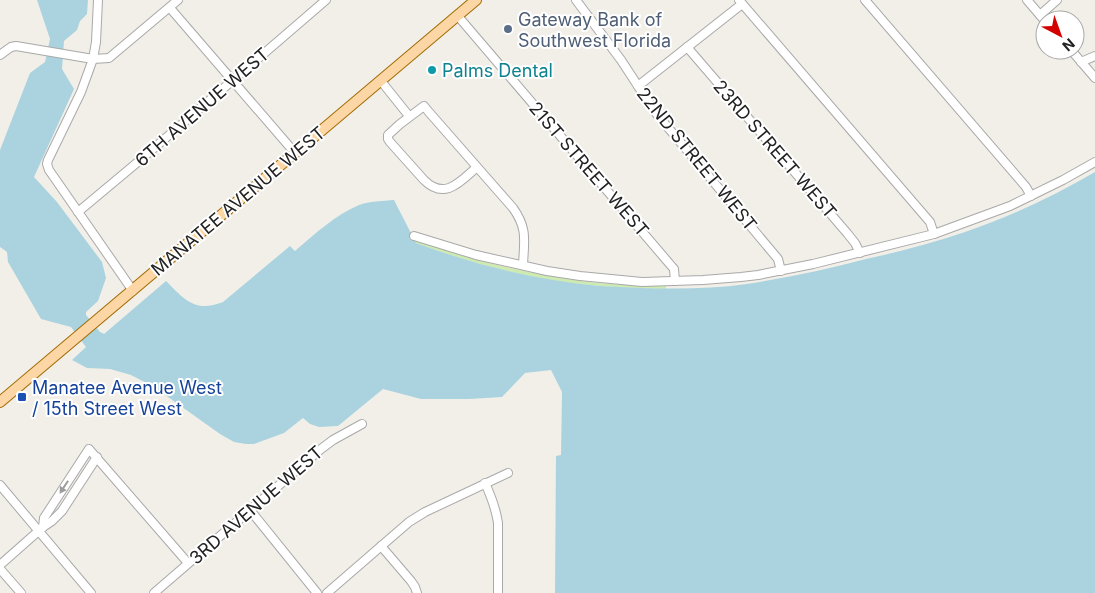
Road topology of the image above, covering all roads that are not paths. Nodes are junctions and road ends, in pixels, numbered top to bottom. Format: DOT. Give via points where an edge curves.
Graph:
graph roads {
  1 [pos="98,0"];
  2 [pos="178,0"];
  3 [pos="326,0"];
  4 [pos="476,0"];
  5 [pos="576,0"];
  6 [pos="865,0"];
  7 [pos="1027,0"];
  8 [pos="1058,0"];
  9 [pos="740,2"];
  10 [pos="170,8"];
  11 [pos="1035,10"];
  12 [pos="1049,10"];
  13 [pos="457,16"];
  14 [pos="687,47"];
  15 [pos="0,55"];
  16 [pos="1095,56"];
  17 [pos="93,59"];
  18 [pos="1082,62"];
  19 [pos="1095,78"];
  20 [pos="233,80"];
  21 [pos="380,81"];
  22 [pos="638,86"];
  23 [pos="409,116"];
  24 [pos="295,153"];
  25 [pos="1095,162"];
  26 [pos="477,167"];
  27 [pos="1031,196"];
  28 [pos="78,212"];
  29 [pos="934,234"];
  30 [pos="414,236"];
  31 [pos="860,253"];
  32 [pos="523,265"];
  33 [pos="781,271"];
  34 [pos="675,281"];
  35 [pos="133,290"];
  36 [pos="0,402"];
  37 [pos="362,424"];
  38 [pos="93,453"];
  39 [pos="508,472"];
  40 [pos="485,484"];
  41 [pos="0,485"];
  42 [pos="250,510"];
  43 [pos="41,529"];
  44 [pos="381,546"];
  45 [pos="188,563"];
  46 [pos="0,565"];
  47 [pos="0,569"];
  48 [pos="21,593"];
  49 [pos="91,593"];
  50 [pos="154,593"];
  51 [pos="317,593"];
  52 [pos="327,593"];
  53 [pos="417,593"];
  54 [pos="498,593"];
  1 -- 17 [label="street"];
  2 -- 10 [label="street"];
  3 -- 20 [label="street, 6TH AVENUE WEST"];
  4 -- 13 [label="main road, MANATEE AVENUE WEST"];
  5 -- 22 [label="street, 22ND STREET WEST"];
  6 -- 27 [label="street"];
  7 -- 11 [label="street"];
  8 -- 12 [label="street"];
  9 -- 14 [label="street"];
  9 -- 29 [label="street" via="930,222"];
  10 -- 17 [label="street" via="109,58"];
  10 -- 20 [label="street"];
  13 -- 21 [label="main road, MANATEE AVENUE WEST"];
  13 -- 34 [label="street, 21ST STREET WEST" via="674,269"];
  14 -- 22 [label="street"];
  14 -- 31 [label="street, 23RD STREET WEST" via="847,233"];
  15 -- 17 [label="street" via="14,46"];
  16 -- 18 [label="street"];
  17 -- 28 [label="street" via="47,164"];
  18 -- 19 [label="street"];
  20 -- 24 [label="street"];
  20 -- 28 [label="street, 6TH AVENUE WEST"];
  21 -- 23 [label="street"];
  21 -- 24 [label="main road, MANATEE AVENUE WEST"];
  22 -- 33 [label="street, 22ND STREET WEST" via="674,137 778,259"];
  23 -- 26 [label="street" via="424,106"];
  23 -- 26 [label="street" via="388,135 388,139 430,186 439,189 453,187"];
  24 -- 35 [label="main road, MANATEE AVENUE WEST"];
  25 -- 27 [label="street"];
  26 -- 32 [label="street" via="521,220 525,236"];
  27 -- 29 [label="street"];
  28 -- 35 [label="street"];
  29 -- 31 [label="street"];
  30 -- 32 [label="street"];
  31 -- 33 [label="street"];
  32 -- 34 [label="street" via="580,276 642,282"];
  33 -- 34 [label="street"];
  35 -- 36 [label="main road, MANATEE AVENUE WEST"];
  37 -- 42 [label="street, 3RD AVENUE WEST" via="321,448"];
  38 -- 43 [label="street, one-way" via="44,518"];
  38 -- 43 [label="street" via="62,511"];
  38 -- 45 [label="street"];
  39 -- 40 [label="street"];
  40 -- 44 [label="street" via="418,516"];
  40 -- 54 [label="street" via="498,523"];
  41 -- 43 [label="street"];
  42 -- 45 [label="street, 3RD AVENUE WEST"];
  42 -- 51 [label="street"];
  43 -- 46 [label="street"];
  43 -- 49 [label="street"];
  44 -- 52 [label="street"];
  44 -- 53 [label="street" via="411,580"];
  45 -- 50 [label="street, 3RD AVENUE WEST"];
  47 -- 48 [label="street"];
}
